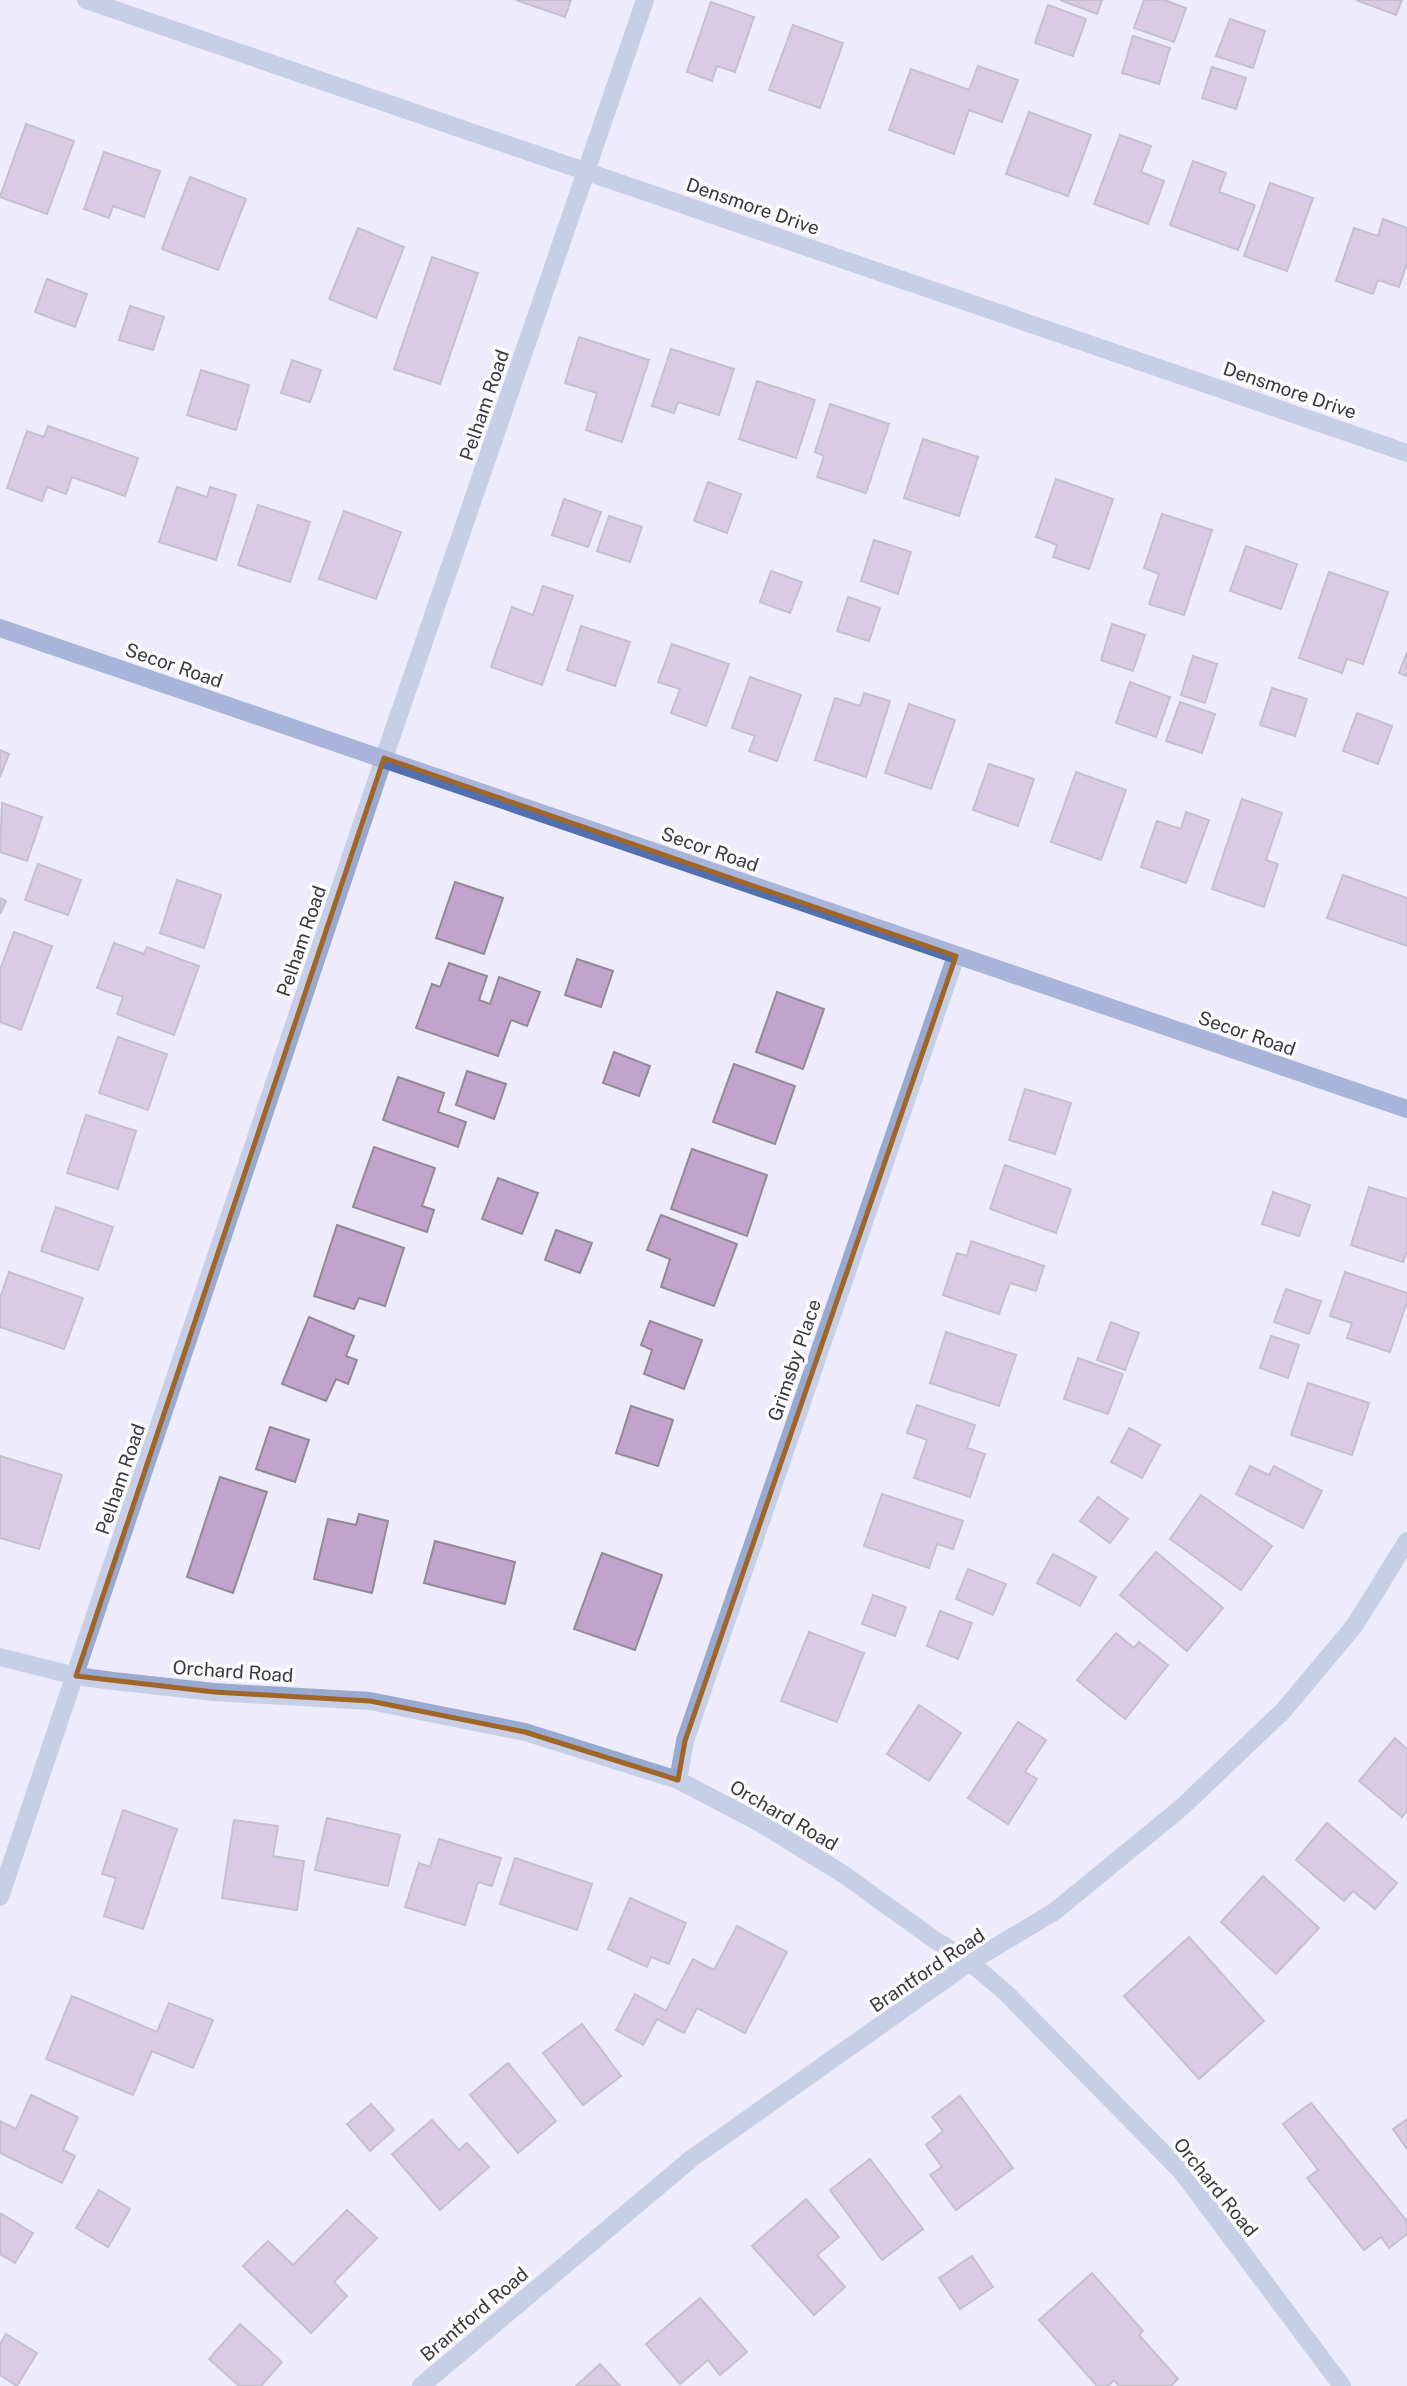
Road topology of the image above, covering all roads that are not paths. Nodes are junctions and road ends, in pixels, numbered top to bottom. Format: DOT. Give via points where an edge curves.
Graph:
graph roads {
  1 [pos="86,0"];
  2 [pos="645,0"];
  3 [pos="586,170"];
  4 [pos="1407,453"];
  5 [pos="0,628"];
  6 [pos="384,758"];
  7 [pos="956,956"];
  8 [pos="1407,1109"];
  9 [pos="1407,1541"];
  10 [pos="0,1657"];
  11 [pos="76,1676"];
  12 [pos="678,1780"];
  13 [pos="0,1897"];
  14 [pos="970,1962"];
  15 [pos="421,2386"];
  16 [pos="1342,2386"];
  1 -- 3 [label="street, Densmore Drive"];
  2 -- 3 [label="street, Pelham Road"];
  3 -- 4 [label="street, Densmore Drive"];
  3 -- 6 [label="street, Pelham Road"];
  5 -- 6 [label="main road, Secor Road"];
  6 -- 7 [label="main road, Secor Road"];
  6 -- 11 [label="street, Pelham Road"];
  7 -- 8 [label="main road, Secor Road"];
  7 -- 12 [label="street, Grimsby Place" via="685,1741"];
  9 -- 14 [label="street, Brantford Road" via="1355,1625 1283,1710 1181,1808 1054,1912"];
  10 -- 11 [label="street, Orchard Road"];
  11 -- 12 [label="street, Orchard Road" via="214,1692 370,1701 525,1732"];
  11 -- 13 [label="street, Pelham Road"];
  12 -- 14 [label="street, Orchard Road" via="843,1874"];
  14 -- 15 [label="street, Brantford Road" via="691,2159"];
  14 -- 16 [label="street, Orchard Road" via="1182,2172"];
}
